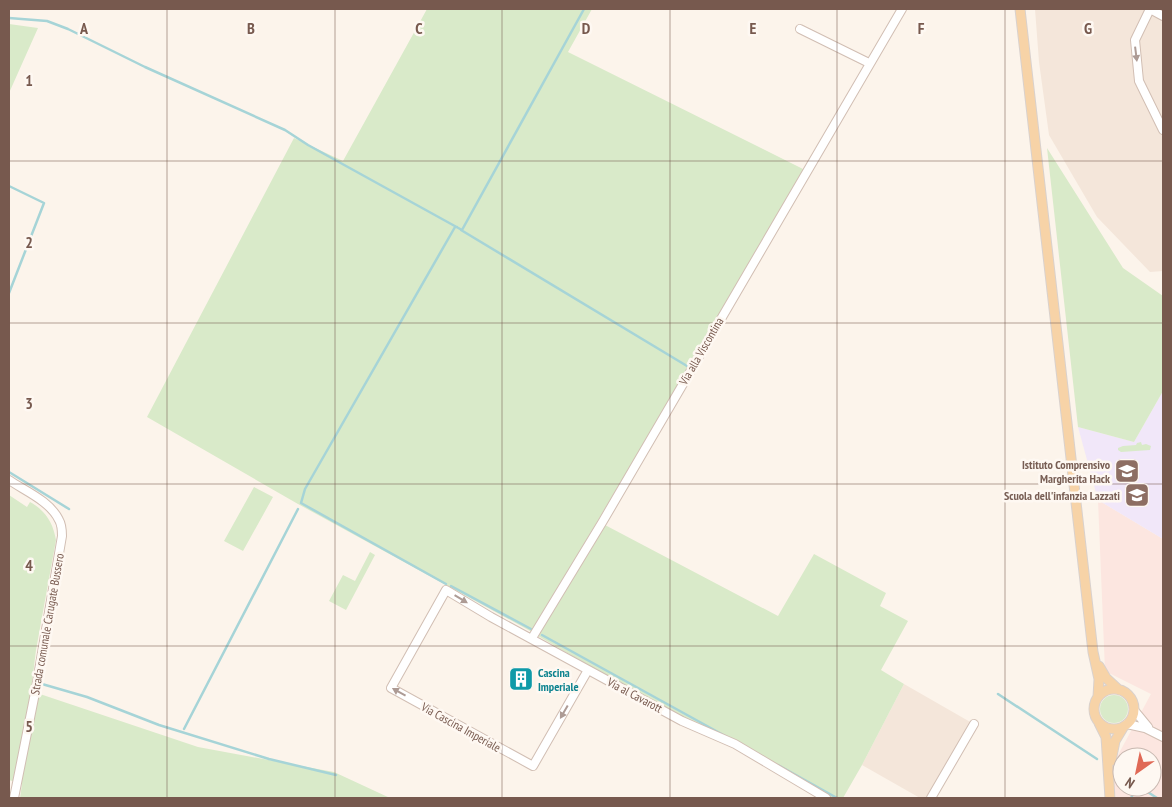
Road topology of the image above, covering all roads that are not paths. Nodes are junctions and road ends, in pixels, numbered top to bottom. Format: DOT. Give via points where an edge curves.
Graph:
graph roads {
  1 [pos="902,9"];
  2 [pos="1020,9"];
  3 [pos="1150,9"];
  4 [pos="1163,16"];
  5 [pos="800,29"];
  6 [pos="869,64"];
  7 [pos="1163,130"];
  8 [pos="9,480"];
  9 [pos="446,590"];
  10 [pos="532,638"];
  11 [pos="1093,652"];
  12 [pos="588,670"];
  13 [pos="1119,690"];
  14 [pos="1098,697"];
  15 [pos="1134,710"];
  16 [pos="1099,722"];
  17 [pos="974,724"];
  18 [pos="1125,725"];
  19 [pos="1161,735"];
  20 [pos="1107,776"];
  21 [pos="14,798"];
  22 [pos="826,798"];
  23 [pos="931,798"];
  24 [pos="1110,798"];
  1 -- 6 [label="street, Via alla Viscontina"];
  2 -- 11 [label="main road"];
  3 -- 4 [label="street"];
  3 -- 7 [label="street, one-way" via="1134,40 1140,81"];
  5 -- 6 [label="street"];
  6 -- 10 [label="street, Via alla Viscontina"];
  8 -- 21 [label="street, Strada comunale Carugate Bussero" via="48,506 59,519 62,542"];
  9 -- 10 [label="street, Via al Cavarott, one-way"];
  12 -- 9 [label="street, Via Cascina Imperiale, one-way" via="533,766 391,688"];
  10 -- 12 [label="street, Via al Cavarott"];
  11 -- 13 [label="main road" via="1104,675"];
  11 -- 14 [label="main road" via="1099,679"];
  12 -- 22 [label="street, Via al Cavarott" via="682,721 735,744"];
  13 -- 14 [label="main road" via="1108,690"];
  13 -- 15 [label="main road" via="1130,696"];
  14 -- 16 [label="main road" via="1094,708"];
  15 -- 18 [label="main road"];
  15 -- 19 [label="street" via="1143,722"];
  16 -- 18 [label="main road" via="1111,729"];
  16 -- 20 [label="main road" via="1106,737"];
  17 -- 23 [label="street"];
  18 -- 19 [label="street"];
  18 -- 20 [label="main road" via="1115,741"];
  20 -- 24 [label="main road"];
}
